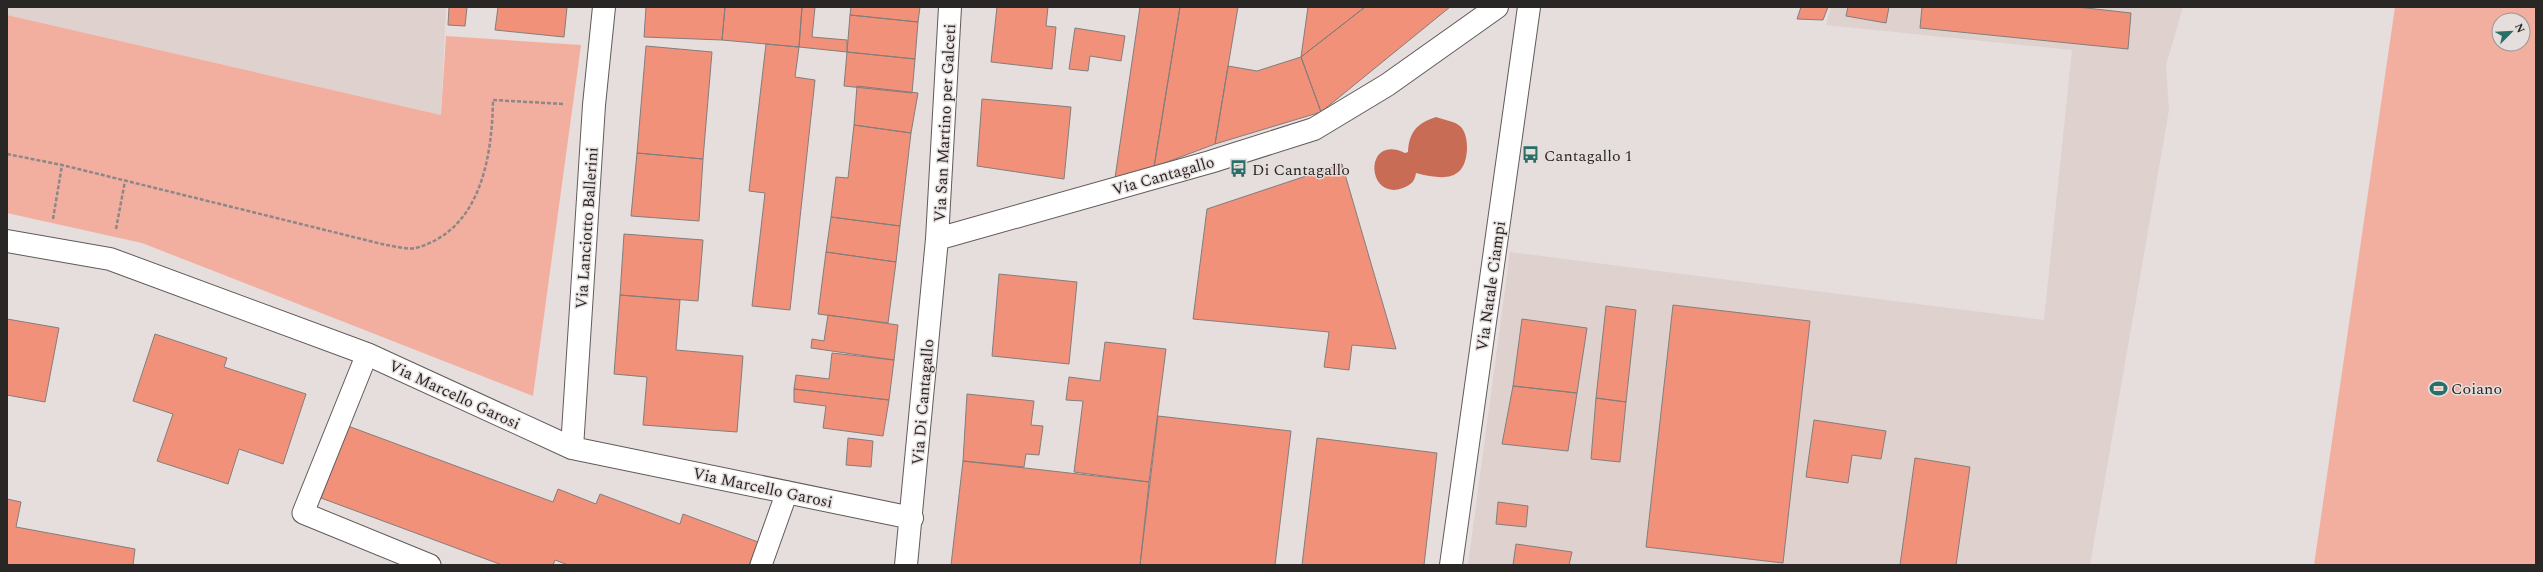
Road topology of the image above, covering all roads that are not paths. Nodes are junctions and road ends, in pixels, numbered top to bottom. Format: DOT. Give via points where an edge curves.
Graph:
graph roads {
  1 [pos="604,7"];
  2 [pos="950,7"];
  3 [pos="1497,7"];
  4 [pos="1529,7"];
  5 [pos="937,239"];
  6 [pos="7,241"];
  7 [pos="366,354"];
  8 [pos="572,448"];
  9 [pos="787,492"];
  10 [pos="912,518"];
  11 [pos="430,565"];
  12 [pos="762,565"];
  13 [pos="906,565"];
  14 [pos="1451,565"];
  1 -- 8 [label="street, Via Lanciotto Ballerini" via="594,105"];
  2 -- 5 [label="street, Via San Martino per Galceti"];
  3 -- 5 [label="street, Via Cantagallo" via="1387,86 1314,129 1210,162"];
  4 -- 14 [label="street, Via Natale Ciampi"];
  5 -- 10 [label="street, Via Di Cantagallo"];
  6 -- 7 [label="street, Via Marcello Garosi" via="110,259"];
  7 -- 8 [label="street, Via Marcello Garosi"];
  7 -- 11 [label="lane" via="303,513"];
  8 -- 9 [label="street, Via Marcello Garosi"];
  9 -- 10 [label="street, Via Marcello Garosi"];
  9 -- 12 [label="lane"];
  10 -- 13 [label="street, Via Di Cantagallo"];
}
